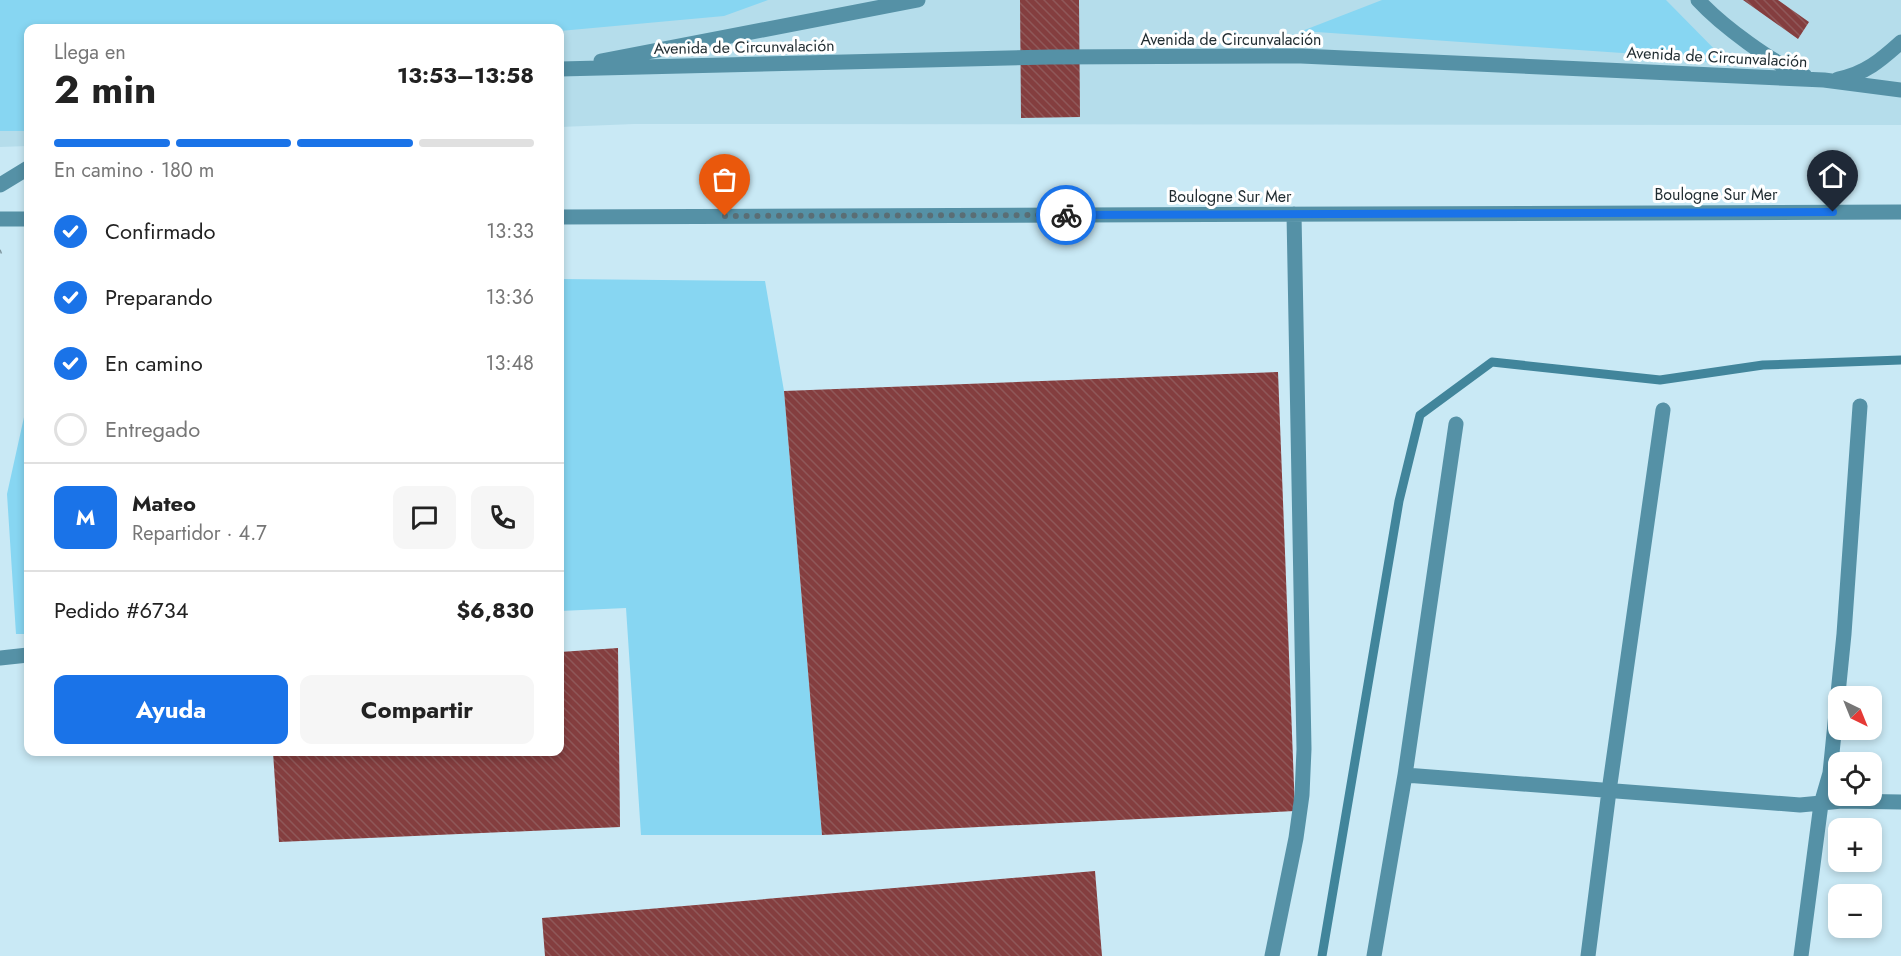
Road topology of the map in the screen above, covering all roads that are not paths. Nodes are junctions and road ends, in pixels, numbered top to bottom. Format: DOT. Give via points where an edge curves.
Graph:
graph roads {
  1 [pos="918,0"];
  2 [pos="1698,0"];
  3 [pos="1901,42"];
  4 [pos="564,68"];
  5 [pos="564,69"];
  6 [pos="1824,80"];
  7 [pos="1901,90"];
  8 [pos="24,170"];
  9 [pos="0,185"];
  10 [pos="1901,212"];
  11 [pos="1294,214"];
  12 [pos="564,216"];
  13 [pos="0,219"];
  14 [pos="24,219"];
  15 [pos="1860,406"];
  16 [pos="1663,410"];
  17 [pos="1456,424"];
  18 [pos="24,655"];
  19 [pos="0,658"];
  20 [pos="1405,775"];
  21 [pos="1609,791"];
  22 [pos="1901,802"];
  23 [pos="1821,804"];
  24 [pos="1272,956"];
  25 [pos="1374,956"];
  26 [pos="1588,956"];
  27 [pos="1801,956"];
  1 -- 4 [label="street, Avenida de Circunvalación"];
  2 -- 6 [label="street" via="1710,14 1776,62"];
  3 -- 6 [label="street" via="1856,75"];
  5 -- 6 [label="street, Avenida de Circunvalación" via="1050,57 1301,56"];
  6 -- 7 [label="street, Avenida de Circunvalación"];
  8 -- 9 [label="street"];
  10 -- 11 [label="street, Boulogne Sur Mer"];
  11 -- 12 [label="street, Boulogne Sur Mer"];
  11 -- 24 [label="street" via="1304,749 1296,838"];
  13 -- 14 [label="street"];
  15 -- 23 [label="street" via="1833,750"];
  16 -- 21 [label="street"];
  17 -- 20 [label="street"];
  18 -- 19 [label="street"];
  20 -- 21 [label="street"];
  20 -- 25 [label="street"];
  21 -- 23 [label="street"];
  21 -- 26 [label="street"];
  22 -- 23 [label="street"];
  23 -- 27 [label="street"];
}
